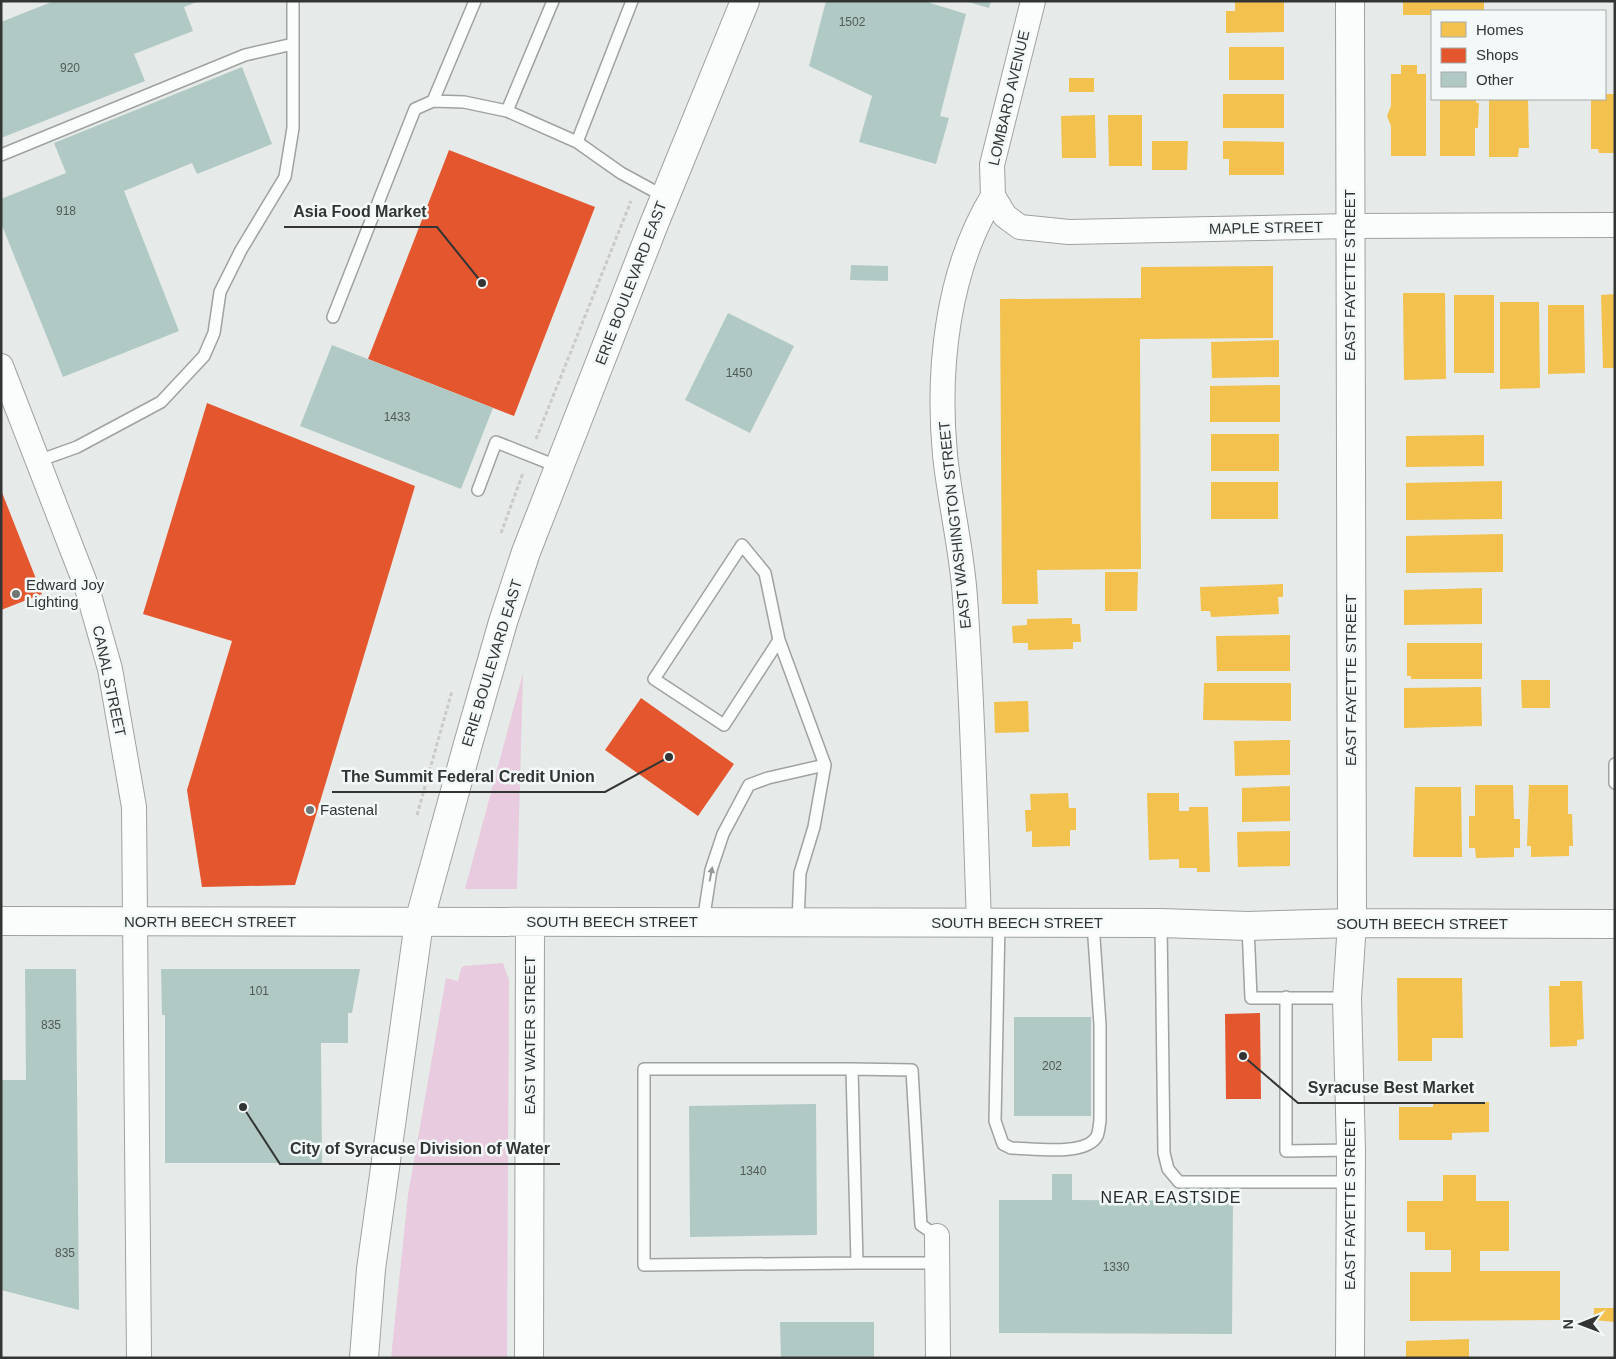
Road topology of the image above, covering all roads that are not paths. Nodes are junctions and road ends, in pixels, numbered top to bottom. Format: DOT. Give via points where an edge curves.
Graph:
graph roads {
  1 [pos="293,1"];
  2 [pos="475,1"];
  3 [pos="553,1"];
  4 [pos="632,1"];
  5 [pos="745,1"];
  6 [pos="1033,1"];
  7 [pos="1350,1"];
  8 [pos="293,44"];
  9 [pos="433,101"];
  10 [pos="507,111"];
  11 [pos="577,142"];
  12 [pos="1,155"];
  13 [pos="993,196"];
  14 [pos="665,197"];
  15 [pos="1615,225"];
  16 [pos="1350,226"];
  17 [pos="333,317"];
  18 [pos="1,366"];
  19 [pos="38,461"];
  20 [pos="559,467"];
  21 [pos="478,490"];
  22 [pos="779,640"];
  23 [pos="1615,764"];
  24 [pos="825,765"];
  25 [pos="1615,783"];
  26 [pos="1,921"];
  27 [pos="419,922"];
  28 [pos="530,922"];
  29 [pos="703,922"];
  30 [pos="798,922"];
  31 [pos="135,923"];
  32 [pos="989,923"];
  33 [pos="1094,923"];
  34 [pos="1161,923"];
  35 [pos="1352,923"];
  36 [pos="1615,924"];
  37 [pos="1248,926"];
  38 [pos="1286,997"];
  39 [pos="1348,998"];
  40 [pos="852,1068"];
  41 [pos="1351,1150"];
  42 [pos="1351,1182"];
  43 [pos="936,1236"];
  44 [pos="857,1263"];
  45 [pos="936,1263"];
  46 [pos="139,1358"];
  47 [pos="364,1358"];
  48 [pos="529,1358"];
  49 [pos="938,1358"];
  50 [pos="1350,1358"];
  1 -- 8 [label="lane"];
  2 -- 9 [label="lane"];
  3 -- 10 [label="lane"];
  4 -- 11 [label="lane"];
  5 -- 14 [label="street, ERIE BOULEVARD EAST"];
  6 -- 13 [label="street, LOMBARD AVENUE" via="992,165"];
  7 -- 16 [label="street, EAST FAYETTE STREET"];
  8 -- 12 [label="lane" via="244,55"];
  8 -- 19 [label="lane" via="294,128 285,177 220,292 214,333 204,356 161,402 77,447"];
  9 -- 10 [label="lane" via="464,102"];
  9 -- 17 [label="lane" via="415,109"];
  10 -- 11 [label="lane"];
  11 -- 14 [label="lane" via="621,173"];
  13 -- 16 [label="street, MAPLE STREET" via="1005,216 1020,226 1069,232"];
  13 -- 32 [label="street, EAST WASHINGTON STREET" via="978,221 954,294 944,357 942,415 965,596"];
  14 -- 20 [label="street, ERIE BOULEVARD EAST"];
  15 -- 16 [label="street, MAPLE STREET"];
  16 -- 35 [label="street, EAST FAYETTE STREET"];
  18 -- 19 [label="street, CANAL STREET"];
  19 -- 31 [label="street, CANAL STREET" via="87,588 110,669 134,807"];
  20 -- 21 [label="lane" via="496,442"];
  20 -- 27 [label="street, ERIE BOULEVARD EAST" via="503,622"];
  22 -- 22 [label="lane" via="765,573 742,545 654,679 724,725"];
  22 -- 24 [label="lane"];
  23 -- 25 [label="lane"];
  29 -- 24 [label="lane, one-way" via="711,870 723,834 750,785"];
  24 -- 30 [label="lane" via="814,827 800,873"];
  26 -- 31 [label="street, NORTH BEECH STREET"];
  27 -- 28 [label="street, SOUTH BEECH STREET"];
  27 -- 31 [label="street, NORTH BEECH STREET"];
  27 -- 47 [label="street, ERIE BOULEVARD EAST" via="371,1268"];
  28 -- 29 [label="street, SOUTH BEECH STREET"];
  28 -- 48 [label="street, EAST WATER STREET"];
  29 -- 30 [label="street, SOUTH BEECH STREET"];
  30 -- 32 [label="street, SOUTH BEECH STREET"];
  31 -- 46 [label="street, CANAL STREET"];
  32 -- 33 [label="street, SOUTH BEECH STREET"];
  32 -- 33 [label="lane" via="998,1133 1003,1144 1011,1148 1075,1150 1098,1136 1100,1121 1100,1025"];
  33 -- 34 [label="street, SOUTH BEECH STREET"];
  34 -- 37 [label="street, SOUTH BEECH STREET"];
  34 -- 42 [label="lane" via="1164,1153 1168,1169 1179,1182"];
  35 -- 36 [label="street, SOUTH BEECH STREET"];
  35 -- 37 [label="street, SOUTH BEECH STREET"];
  35 -- 39 [label="street, EAST FAYETTE STREET"];
  37 -- 38 [label="lane" via="1251,998"];
  38 -- 39 [label="lane"];
  38 -- 41 [label="lane" via="1286,1151"];
  39 -- 41 [label="street, EAST FAYETTE STREET"];
  40 -- 43 [label="lane" via="912,1070 921,1225"];
  40 -- 44 [label="lane"];
  40 -- 44 [label="lane" via="644,1069 644,1265"];
  41 -- 42 [label="street, EAST FAYETTE STREET"];
  42 -- 50 [label="street, EAST FAYETTE STREET"];
  43 -- 45 [label="street"];
  44 -- 45 [label="lane"];
  45 -- 49 [label="street"];
}
